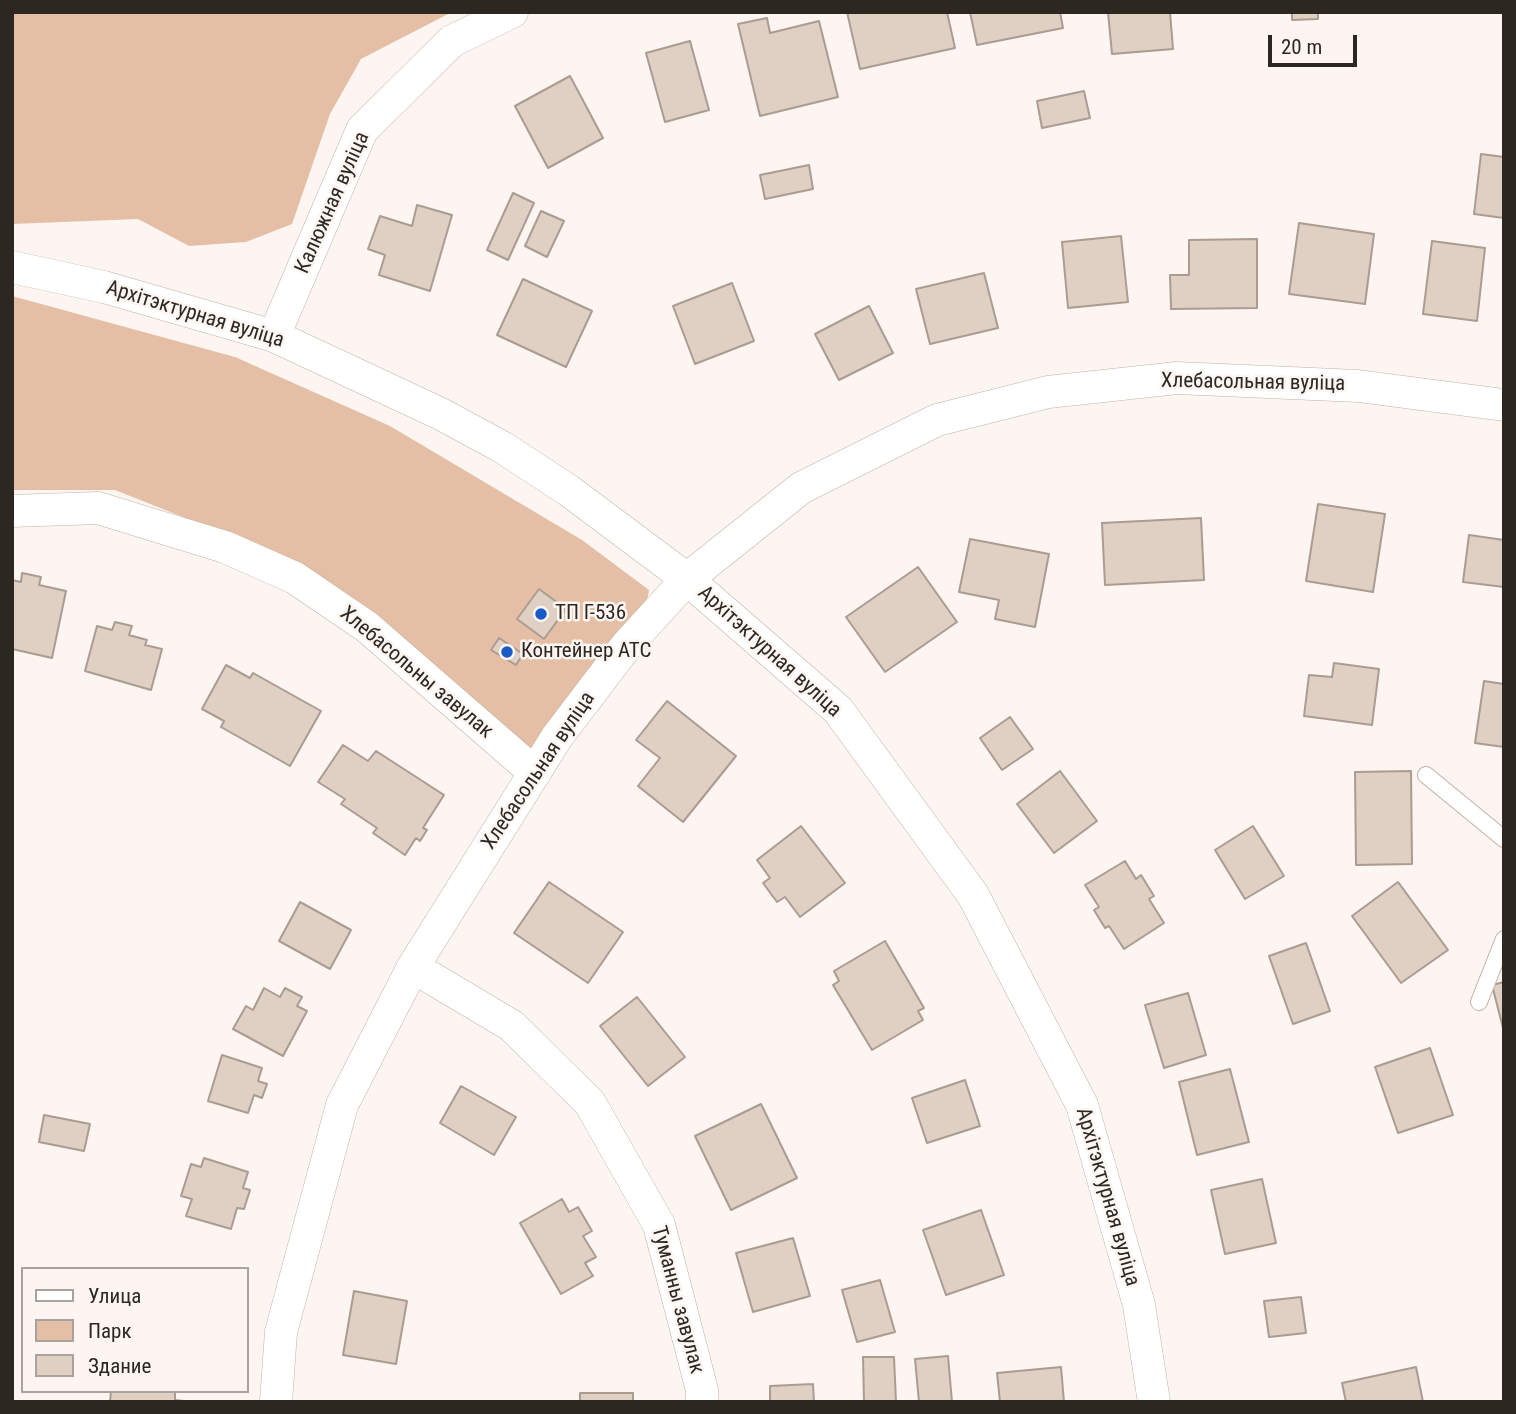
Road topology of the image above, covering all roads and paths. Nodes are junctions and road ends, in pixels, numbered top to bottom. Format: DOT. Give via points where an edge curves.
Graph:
graph roads {
  1 [pos="512,12"];
  2 [pos="12,267"];
  3 [pos="274,336"];
  4 [pos="1504,405"];
  5 [pos="12,511"];
  6 [pos="687,579"];
  7 [pos="535,773"];
  8 [pos="1426,775"];
  9 [pos="1504,839"];
  10 [pos="1504,939"];
  11 [pos="413,967"];
  12 [pos="1479,1002"];
  13 [pos="276,1402"];
  14 [pos="702,1402"];
  15 [pos="1154,1402"];
  1 -- 3 [label="street, Калюжная вуліца" via="452,41 362,130"];
  2 -- 3 [label="street, Архітэктурная вуліца" via="104,287"];
  3 -- 6 [label="street, Архітэктурная вуліца" via="502,447"];
  4 -- 6 [label="street, Хлебасольная вуліца" via="1358,386 1177,378 1048,392 937,420 801,488"];
  5 -- 7 [label="street, Хлебасольны завулак" via="98,508 225,547 295,578 367,627"];
  6 -- 7 [label="street, Хлебасольная вуліца" via="628,645"];
  6 -- 15 [label="street, Архітэктурная вуліца" via="838,709 973,895 1082,1105 1139,1304"];
  7 -- 11 [label="street, Хлебасольная вуліца"];
  8 -- 9 [label="lane"];
  10 -- 12 [label="lane"];
  11 -- 13 [label="street, Хлебасольная вуліца" via="342,1105 281,1332"];
  11 -- 14 [label="street, Туманны завулак" via="512,1026 590,1103 659,1225"];
}
